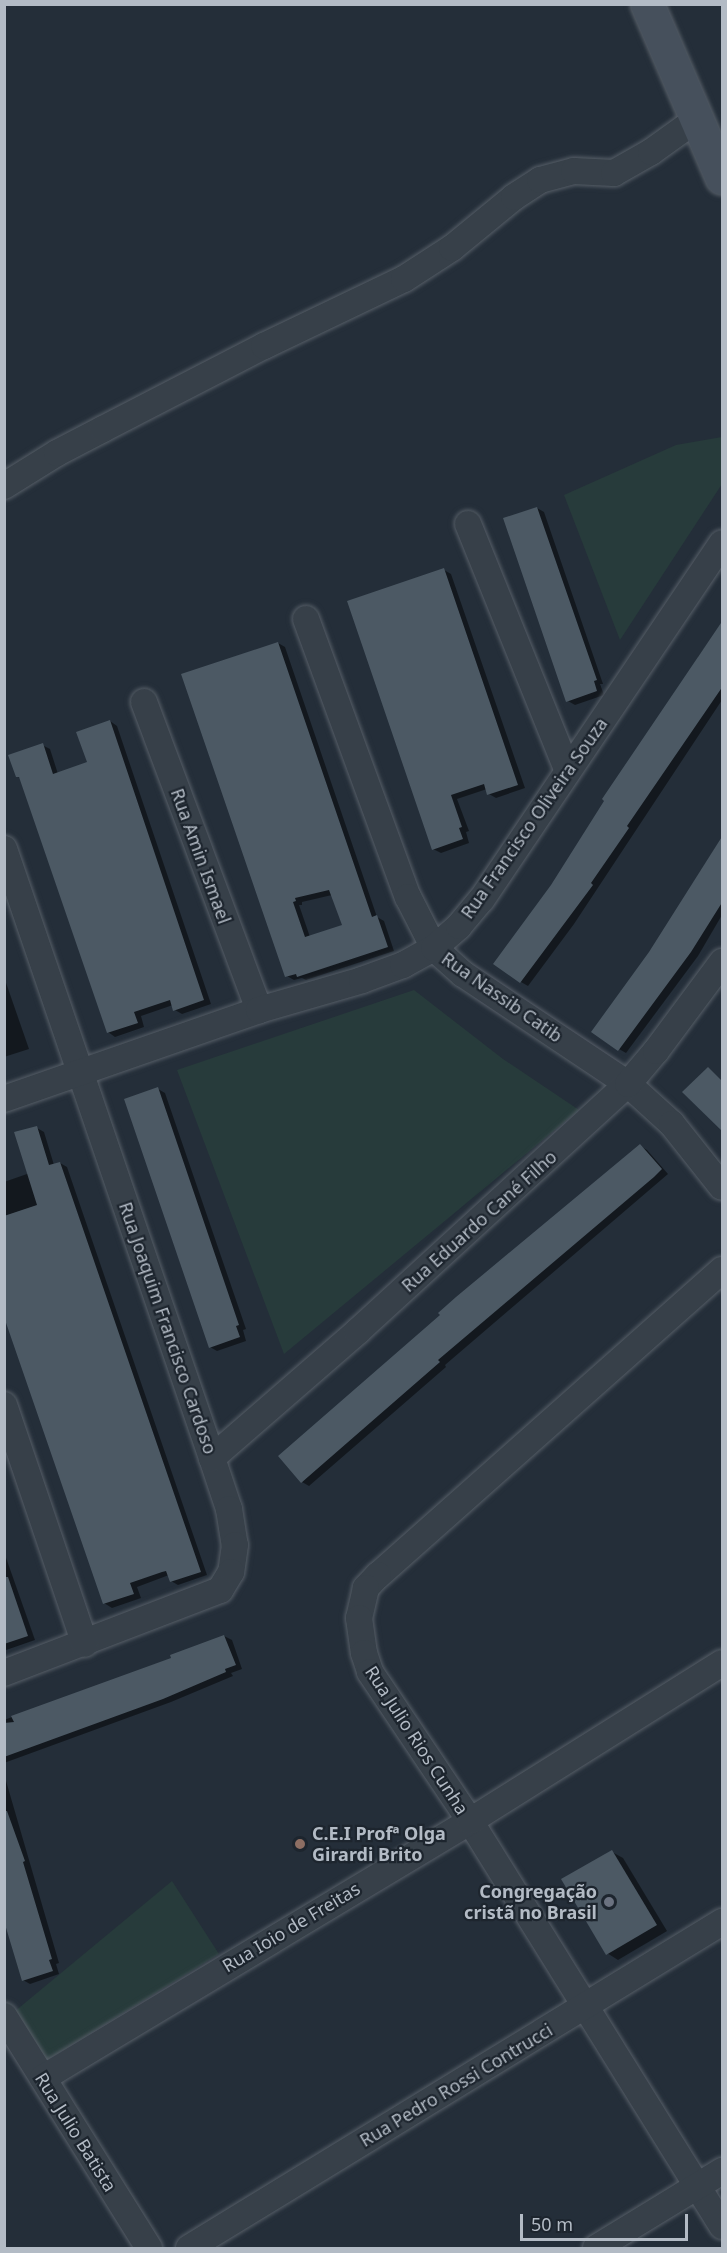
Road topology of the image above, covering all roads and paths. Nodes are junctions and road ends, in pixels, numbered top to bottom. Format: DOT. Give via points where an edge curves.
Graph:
graph roads {
  1 [pos="647,4"];
  2 [pos="697,120"];
  3 [pos="723,178"];
  4 [pos="4,486"];
  5 [pos="468,524"];
  6 [pos="723,543"];
  7 [pos="306,619"];
  8 [pos="144,702"];
  9 [pos="568,771"];
  10 [pos="4,849"];
  11 [pos="434,948"];
  12 [pos="723,962"];
  13 [pos="259,1010"];
  14 [pos="81,1070"];
  15 [pos="628,1084"];
  16 [pos="4,1099"];
  17 [pos="723,1187"];
  18 [pos="723,1270"];
  19 [pos="4,1405"];
  20 [pos="212,1458"];
  21 [pos="85,1644"];
  22 [pos="723,1663"];
  23 [pos="4,1673"];
  24 [pos="470,1821"];
  25 [pos="723,1922"];
  26 [pos="586,2006"];
  27 [pos="4,2016"];
  28 [pos="43,2078"];
  29 [pos="723,2171"];
  30 [pos="698,2186"];
  31 [pos="723,2226"];
  32 [pos="149,2248"];
  33 [pos="189,2248"];
  34 [pos="596,2248"];
  1 -- 2 [label="street"];
  2 -- 3 [label="street"];
  2 -- 4 [label="street" via="614,173 574,171 540,180 405,279 264,346 57,453"];
  5 -- 9 [label="street"];
  6 -- 9 [label="street, Rua Francisco Oliveira Souza"];
  7 -- 11 [label="street, Rua Nassib Catib" via="405,890"];
  8 -- 13 [label="street, Rua Amin Ismael"];
  9 -- 11 [label="street, Rua Francisco Oliveira Souza" via="482,899"];
  10 -- 14 [label="street, Rua Joaquim Francisco Cardoso"];
  11 -- 13 [label="street, Rua Francisco Oliveira Souza" via="404,965 363,980"];
  11 -- 15 [label="street, Rua Nassib Catib" via="463,974"];
  12 -- 15 [label="street, Rua Eduardo Cané Filho"];
  13 -- 14 [label="street, Rua Francisco Oliveira Souza"];
  14 -- 16 [label="street, Rua Francisco Oliveira Souza"];
  14 -- 20 [label="street, Rua Joaquim Francisco Cardoso"];
  15 -- 17 [label="street, Rua Nassib Catib" via="672,1124"];
  15 -- 20 [label="street, Rua Eduardo Cané Filho" via="358,1331"];
  18 -- 24 [label="street, Rua Julio Rios Cunha" via="366,1588 359,1618 363,1653 370,1672"];
  19 -- 21 [label="street"];
  20 -- 21 [label="street, Rua Joaquim Francisco Cardoso" via="234,1529 234,1555 228,1580 205,1598"];
  21 -- 23 [label="street, Rua Joaquim Francisco Cardoso"];
  22 -- 24 [label="street, Rua Ioio de Freitas"];
  24 -- 26 [label="street, Rua Julio Rios Cunha"];
  24 -- 28 [label="street, Rua Ioio de Freitas"];
  25 -- 26 [label="street, Rua Pedro Rossi Contrucci"];
  26 -- 30 [label="street, Rua Julio Rios Cunha"];
  26 -- 33 [label="street, Rua Pedro Rossi Contrucci"];
  27 -- 28 [label="street, Rua Julio Batista"];
  28 -- 32 [label="street, Rua Julio Batista"];
  29 -- 30 [label="street"];
  30 -- 31 [label="street, Rua Julio Rios Cunha"];
  30 -- 34 [label="street"];
}
